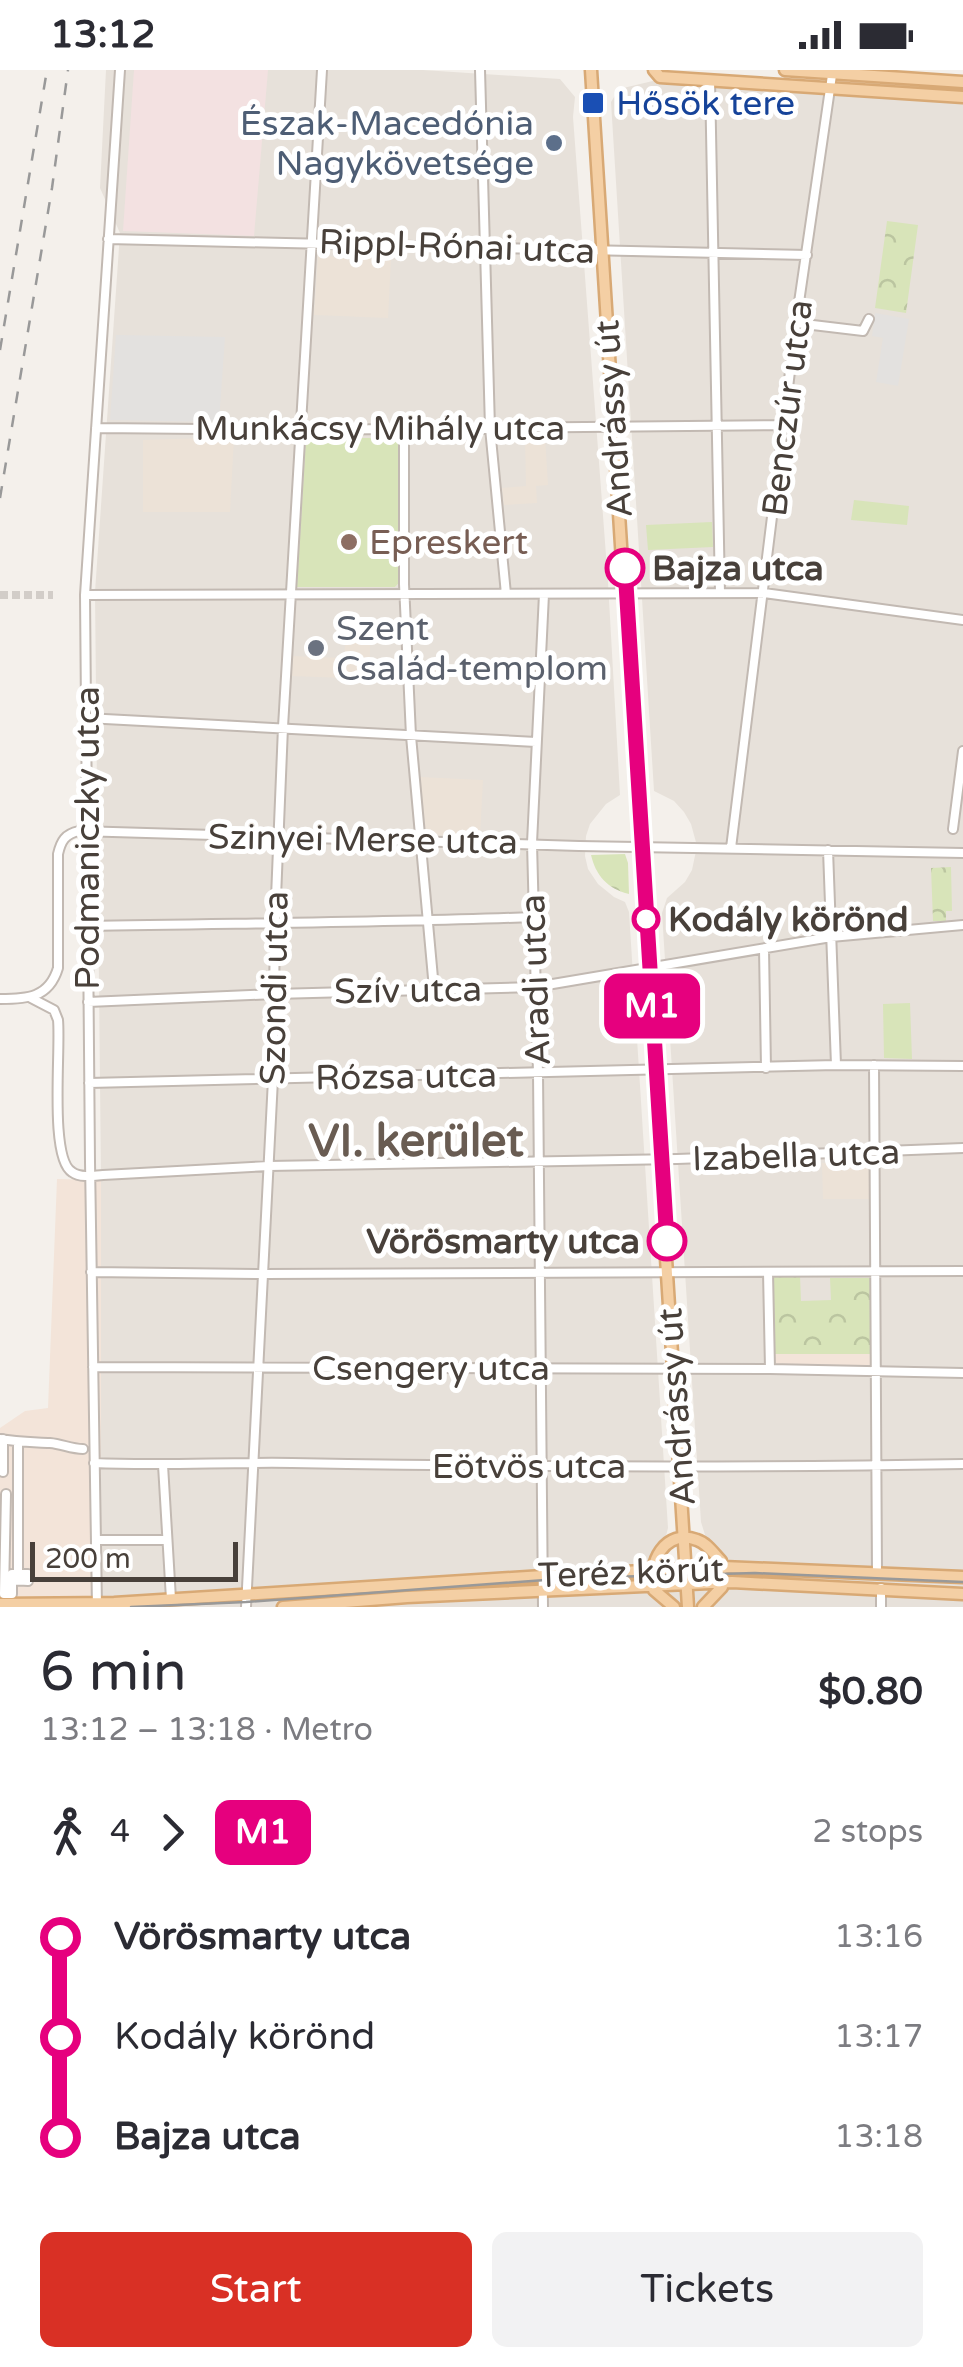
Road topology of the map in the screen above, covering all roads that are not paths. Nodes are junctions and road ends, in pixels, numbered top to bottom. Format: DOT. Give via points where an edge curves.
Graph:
graph roads {
  1 [pos="120,70"];
  2 [pos="322,70"];
  3 [pos="480,70"];
  4 [pos="591,70"];
  5 [pos="654,70"];
  6 [pos="785,70"];
  7 [pos="832,75"];
  8 [pos="710,80"];
  9 [pos="963,82"];
  10 [pos="830,88"];
  11 [pos="963,97"];
  12 [pos="108,239"];
  13 [pos="311,242"];
  14 [pos="484,246"];
  15 [pos="603,250"];
  16 [pos="712,254"];
  17 [pos="806,255"];
  18 [pos="869,319"];
  19 [pos="796,323"];
  20 [pos="784,425"];
  21 [pos="718,426"];
  22 [pos="96,428"];
  23 [pos="404,428"];
  24 [pos="490,428"];
  25 [pos="614,428"];
  26 [pos="300,430"];
  27 [pos="720,593"];
  28 [pos="764,593"];
  29 [pos="506,594"];
  30 [pos="544,594"];
  31 [pos="624,594"];
  32 [pos="86,595"];
  33 [pos="405,595"];
  34 [pos="289,596"];
  35 [pos="963,620"];
  36 [pos="86,718"];
  37 [pos="282,726"];
  38 [pos="411,736"];
  39 [pos="536,742"];
  40 [pos="963,751"];
  41 [pos="960,804"];
  42 [pos="953,830"];
  43 [pos="86,831"];
  44 [pos="279,838"];
  45 [pos="422,840"];
  46 [pos="532,842"];
  47 [pos="640,846"];
  48 [pos="731,848"];
  49 [pos="828,850"];
  50 [pos="963,851"];
  51 [pos="963,866"];
  52 [pos="533,917"];
  53 [pos="275,922"];
  54 [pos="428,922"];
  55 [pos="963,925"];
  56 [pos="87,926"];
  57 [pos="831,937"];
  58 [pos="764,949"];
  59 [pos="648,968"];
  60 [pos="535,988"];
  61 [pos="434,989"];
  62 [pos="276,994"];
  63 [pos="29,998"];
  64 [pos="0,999"];
  65 [pos="88,1002"];
  66 [pos="836,1065"];
  67 [pos="874,1065"];
  68 [pos="963,1066"];
  69 [pos="766,1068"];
  70 [pos="654,1070"];
  71 [pos="538,1073"];
  72 [pos="273,1079"];
  73 [pos="89,1083"];
  74 [pos="963,1148"];
  75 [pos="874,1152"];
  76 [pos="660,1159"];
  77 [pos="539,1162"];
  78 [pos="269,1166"];
  79 [pos="90,1176"];
  80 [pos="874,1270"];
  81 [pos="92,1272"];
  82 [pos="768,1272"];
  83 [pos="963,1272"];
  84 [pos="264,1274"];
  85 [pos="540,1274"];
  86 [pos="668,1274"];
  87 [pos="93,1366"];
  88 [pos="259,1366"];
  89 [pos="540,1369"];
  90 [pos="674,1369"];
  91 [pos="770,1369"];
  92 [pos="876,1370"];
  93 [pos="963,1373"];
  94 [pos="1,1439"];
  95 [pos="18,1442"];
  96 [pos="83,1449"];
  97 [pos="94,1463"];
  98 [pos="253,1463"];
  99 [pos="963,1464"];
  100 [pos="163,1465"];
  101 [pos="875,1466"];
  102 [pos="680,1467"];
  103 [pos="542,1468"];
  104 [pos="2,1472"];
  105 [pos="6,1494"];
  106 [pos="684,1537"];
  107 [pos="96,1540"];
  108 [pos="168,1540"];
  109 [pos="722,1568"];
  110 [pos="686,1570"];
  111 [pos="651,1571"];
  112 [pos="877,1573"];
  113 [pos="543,1576"];
  114 [pos="15,1577"];
  115 [pos="963,1577"];
  116 [pos="29,1578"];
  117 [pos="723,1582"];
  118 [pos="687,1584"];
  119 [pos="652,1586"];
  120 [pos="881,1588"];
  121 [pos="543,1590"];
  122 [pos="247,1594"];
  123 [pos="963,1594"];
  124 [pos="171,1599"];
  125 [pos="2,1600"];
  126 [pos="407,1602"];
  127 [pos="97,1605"];
  128 [pos="334,1605"];
  129 [pos="246,1607"];
  130 [pos="283,1607"];
  131 [pos="543,1607"];
  132 [pos="674,1607"];
  133 [pos="688,1607"];
  134 [pos="703,1607"];
  135 [pos="881,1607"];
  1 -- 12 [label="street, Podmaniczky utca"];
  2 -- 13 [label="street, Szondi utca"];
  3 -- 14 [label="street"];
  4 -- 15 [label="main road, Andrássy út"];
  5 -- 8 [label="main road" via="660,77"];
  6 -- 7 [label="main road"];
  7 -- 9 [label="main road"];
  7 -- 10 [label="street, Benczúr utca"];
  8 -- 10 [label="main road"];
  8 -- 16 [label="street"];
  10 -- 11 [label="main road"];
  10 -- 17 [label="street, Benczúr utca"];
  12 -- 13 [label="street, Rippl-Rónai utca"];
  12 -- 22 [label="street, Podmaniczky utca"];
  13 -- 14 [label="street, Rippl-Rónai utca"];
  13 -- 26 [label="street, Szondi utca"];
  14 -- 15 [label="street, Rippl-Rónai utca"];
  14 -- 24 [label="street"];
  15 -- 16 [label="street, Rippl-Rónai utca"];
  15 -- 25 [label="main road, Andrássy út"];
  16 -- 17 [label="street, Rippl-Rónai utca"];
  16 -- 21 [label="street"];
  17 -- 19 [label="street, Benczúr utca"];
  18 -- 19 [label="street" via="863,331"];
  19 -- 20 [label="street, Benczúr utca"];
  20 -- 21 [label="street, Munkácsy Mihály utca"];
  20 -- 28 [label="street, Benczúr utca"];
  21 -- 25 [label="street, Munkácsy Mihály utca"];
  21 -- 27 [label="street"];
  22 -- 26 [label="street, Munkácsy Mihály utca"];
  22 -- 32 [label="street, Podmaniczky utca"];
  23 -- 24 [label="street, Munkácsy Mihály utca"];
  23 -- 26 [label="street, Munkácsy Mihály utca"];
  23 -- 33 [label="street"];
  24 -- 25 [label="street, Munkácsy Mihály utca"];
  24 -- 29 [label="street"];
  25 -- 31 [label="main road, Andrássy út"];
  26 -- 34 [label="street, Szondi utca"];
  27 -- 28 [label="street"];
  27 -- 31 [label="street"];
  28 -- 35 [label="street"];
  28 -- 48 [label="street, Benczúr utca"];
  29 -- 30 [label="street"];
  29 -- 33 [label="street"];
  30 -- 31 [label="street"];
  30 -- 39 [label="street, Aradi utca"];
  31 -- 47 [label="main road, Andrássy út"];
  32 -- 34 [label="street"];
  32 -- 36 [label="street, Podmaniczky utca"];
  33 -- 34 [label="street"];
  33 -- 38 [label="street"];
  34 -- 37 [label="street, Szondi utca"];
  36 -- 37 [label="street"];
  36 -- 43 [label="street, Podmaniczky utca"];
  37 -- 38 [label="street"];
  37 -- 44 [label="street, Szondi utca"];
  38 -- 39 [label="street"];
  38 -- 45 [label="street"];
  39 -- 46 [label="street, Aradi utca"];
  40 -- 41 [label="street"];
  41 -- 42 [label="street"];
  43 -- 44 [label="street, Szinyei Merse utca"];
  43 -- 56 [label="street, Podmaniczky utca"];
  43 -- 63 [label="street" via="70,832 61,843 58,968 50,986"];
  44 -- 45 [label="street, Szinyei Merse utca"];
  44 -- 53 [label="street, Szondi utca"];
  45 -- 46 [label="street, Szinyei Merse utca"];
  45 -- 54 [label="street"];
  46 -- 47 [label="street, Szinyei Merse utca"];
  46 -- 52 [label="street, Aradi utca"];
  47 -- 48 [label="street, Szinyei Merse utca"];
  47 -- 59 [label="main road, Andrássy út"];
  48 -- 49 [label="street, Szinyei Merse utca"];
  49 -- 50 [label="street, Szinyei Merse utca"];
  49 -- 57 [label="street"];
  50 -- 51 [label="street"];
  52 -- 54 [label="street"];
  52 -- 60 [label="street, Aradi utca"];
  53 -- 54 [label="street"];
  53 -- 56 [label="street"];
  53 -- 62 [label="street, Szondi utca"];
  54 -- 61 [label="street"];
  55 -- 57 [label="street, Szív utca"];
  56 -- 65 [label="street, Podmaniczky utca"];
  57 -- 58 [label="street, Szív utca"];
  57 -- 66 [label="street"];
  58 -- 59 [label="street, Szív utca"];
  58 -- 69 [label="street"];
  59 -- 60 [label="street, Szív utca"];
  59 -- 70 [label="main road, Andrássy út"];
  60 -- 61 [label="street, Szív utca"];
  60 -- 71 [label="street, Aradi utca"];
  61 -- 62 [label="street, Szív utca"];
  62 -- 65 [label="street, Szív utca"];
  62 -- 72 [label="street, Szondi utca"];
  63 -- 64 [label="street"];
  63 -- 79 [label="street" via="54,1010 58,1020 60,1154 72,1173"];
  65 -- 73 [label="street, Podmaniczky utca"];
  66 -- 67 [label="street, Rózsa utca"];
  66 -- 69 [label="street, Rózsa utca"];
  67 -- 68 [label="street, Rózsa utca"];
  67 -- 75 [label="street"];
  69 -- 70 [label="street, Rózsa utca"];
  70 -- 71 [label="street, Rózsa utca"];
  70 -- 76 [label="main road, Andrássy út"];
  71 -- 72 [label="street, Rózsa utca"];
  71 -- 77 [label="street, Aradi utca"];
  72 -- 73 [label="street, Rózsa utca"];
  72 -- 78 [label="street, Szondi utca"];
  73 -- 79 [label="street, Podmaniczky utca"];
  74 -- 75 [label="street, Izabella utca"];
  75 -- 76 [label="street, Izabella utca"];
  75 -- 80 [label="street"];
  76 -- 77 [label="street, Izabella utca"];
  76 -- 86 [label="main road, Andrássy út"];
  77 -- 78 [label="street, Izabella utca"];
  77 -- 85 [label="street, Aradi utca"];
  78 -- 79 [label="street, Izabella utca"];
  78 -- 84 [label="street, Szondi utca"];
  79 -- 81 [label="street, Podmaniczky utca"];
  80 -- 82 [label="street"];
  80 -- 83 [label="street"];
  80 -- 92 [label="street"];
  81 -- 84 [label="street"];
  81 -- 87 [label="street, Podmaniczky utca"];
  82 -- 86 [label="street"];
  82 -- 91 [label="street"];
  84 -- 85 [label="street"];
  84 -- 88 [label="street, Szondi utca"];
  85 -- 86 [label="street"];
  85 -- 89 [label="street, Aradi utca"];
  86 -- 90 [label="main road, Andrássy út"];
  87 -- 88 [label="street, Csengery utca"];
  87 -- 97 [label="street, Podmaniczky utca"];
  88 -- 89 [label="street, Csengery utca"];
  88 -- 98 [label="street, Szondi utca"];
  89 -- 90 [label="street, Csengery utca"];
  89 -- 103 [label="street, Aradi utca"];
  90 -- 91 [label="street, Csengery utca"];
  90 -- 102 [label="main road, Andrássy út"];
  91 -- 92 [label="street, Csengery utca"];
  92 -- 93 [label="street"];
  92 -- 101 [label="street"];
  94 -- 95 [label="street"];
  94 -- 104 [label="street"];
  95 -- 96 [label="street"];
  95 -- 114 [label="street"];
  97 -- 100 [label="street, Eötvös utca"];
  97 -- 107 [label="street, Podmaniczky utca"];
  98 -- 100 [label="street, Eötvös utca"];
  98 -- 103 [label="street, Eötvös utca"];
  98 -- 122 [label="street, Szondi utca"];
  99 -- 101 [label="street, Eötvös utca"];
  100 -- 108 [label="street"];
  101 -- 102 [label="street, Eötvös utca"];
  101 -- 112 [label="street"];
  102 -- 103 [label="street, Eötvös utca"];
  102 -- 106 [label="main road, Andrássy út"];
  103 -- 113 [label="street, Aradi utca"];
  105 -- 125 [label="street"];
  106 -- 109 [label="main road" via="702,1541"];
  106 -- 110 [label="main road, Andrássy út"];
  106 -- 111 [label="main road" via="667,1542"];
  107 -- 108 [label="street"];
  107 -- 127 [label="street, Podmaniczky utca"];
  108 -- 124 [label="street"];
  109 -- 110 [label="main road, Teréz körút"];
  109 -- 112 [label="main road, Teréz körút"];
  109 -- 117 [label="main road"];
  110 -- 111 [label="main road, Teréz körút"];
  110 -- 118 [label="main road, Andrássy út"];
  111 -- 113 [label="main road, Teréz körút"];
  111 -- 119 [label="main road"];
  112 -- 115 [label="main road, Teréz körút"];
  113 -- 121 [label="street, Aradi utca"];
  113 -- 122 [label="main road, Teréz körút"];
  114 -- 116 [label="street"];
  114 -- 125 [label="street" via="12,1594"];
  117 -- 118 [label="main road, Teréz körút"];
  117 -- 120 [label="main road, Teréz körút"];
  117 -- 134 [label="main road"];
  118 -- 119 [label="main road, Teréz körút"];
  118 -- 133 [label="main road, Andrássy út"];
  119 -- 121 [label="main road, Teréz körút"];
  119 -- 132 [label="main road"];
  120 -- 123 [label="main road, Teréz körút"];
  120 -- 135 [label="street"];
  121 -- 126 [label="main road, Teréz körút"];
  121 -- 131 [label="street, Aradi utca"];
  122 -- 124 [label="main road, Teréz körút"];
  122 -- 129 [label="street, Szondi utca"];
  124 -- 127 [label="main road, Teréz körút"];
  125 -- 127 [label="main road, Teréz körút"];
  126 -- 128 [label="main road, Teréz körút"];
  128 -- 130 [label="main road, Teréz körút"];
}
